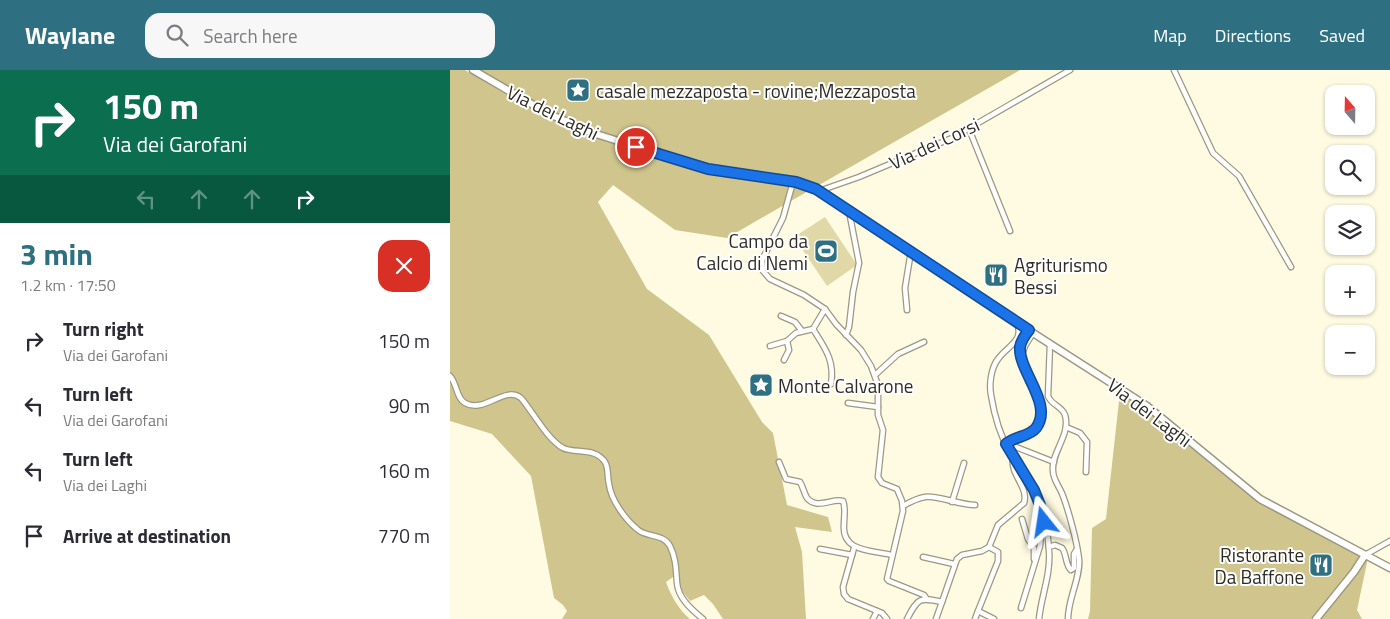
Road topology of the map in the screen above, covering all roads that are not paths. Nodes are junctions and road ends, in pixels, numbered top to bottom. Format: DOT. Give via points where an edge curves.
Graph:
graph roads {
  1 [pos="473,70"];
  2 [pos="1070,70"];
  3 [pos="1174,70"];
  4 [pos="969,129"];
  5 [pos="793,182"];
  6 [pos="820,191"];
  7 [pos="849,211"];
  8 [pos="1010,232"];
  9 [pos="911,251"];
  10 [pos="1291,267"];
  11 [pos="825,308"];
  12 [pos="907,310"];
  13 [pos="781,316"];
  14 [pos="1016,322"];
  15 [pos="814,329"];
  16 [pos="802,331"];
  17 [pos="1029,331"];
  18 [pos="846,335"];
  19 [pos="1018,339"];
  20 [pos="787,341"];
  21 [pos="924,342"];
  22 [pos="1050,344"];
  23 [pos="770,346"];
  24 [pos="784,360"];
  25 [pos="875,375"];
  26 [pos="450,376"];
  27 [pos="831,384"];
  28 [pos="848,403"];
  29 [pos="878,407"];
  30 [pos="1066,427"];
  31 [pos="1006,444"];
  32 [pos="1013,458"];
  33 [pos="779,462"];
  34 [pos="1054,462"];
  35 [pos="964,464"];
  36 [pos="1086,472"];
  37 [pos="952,502"];
  38 [pos="975,505"];
  39 [pos="903,506"];
  40 [pos="1042,514"];
  41 [pos="1022,519"];
  42 [pos="1390,541"];
  43 [pos="1040,543"];
  44 [pos="1032,545"];
  45 [pos="989,547"];
  46 [pos="1049,547"];
  47 [pos="854,548"];
  48 [pos="820,549"];
  49 [pos="1077,549"];
  50 [pos="852,555"];
  51 [pos="892,555"];
  52 [pos="1365,555"];
  53 [pos="923,556"];
  54 [pos="1034,563"];
  55 [pos="954,564"];
  56 [pos="1390,568"];
  57 [pos="926,598"];
  58 [pos="942,602"];
  59 [pos="1021,608"];
  60 [pos="876,611"];
  61 [pos="978,611"];
  62 [pos="703,619"];
  63 [pos="873,619"];
  64 [pos="887,619"];
  65 [pos="907,619"];
  66 [pos="936,619"];
  67 [pos="975,619"];
  68 [pos="994,619"];
  69 [pos="1039,619"];
  70 [pos="1068,619"];
  71 [pos="1316,619"];
  1 -- 5 [label="main road, Via dei Laghi" via="549,114 603,137 708,169"];
  2 -- 4 [label="street, Via dei Corsi"];
  3 -- 10 [label="street" via="1213,153 1239,176"];
  4 -- 6 [label="street, Via dei Corsi"];
  4 -- 8 [label="street"];
  5 -- 6 [label="main road, Via dei Laghi"];
  5 -- 11 [label="street" via="783,218 762,260 762,269 765,276"];
  6 -- 7 [label="main road, Via dei Laghi"];
  7 -- 9 [label="main road, Via dei Laghi"];
  7 -- 18 [label="street" via="859,266"];
  9 -- 12 [label="street" via="905,288"];
  9 -- 14 [label="main road, Via dei Laghi"];
  11 -- 15 [label="street"];
  11 -- 18 [label="street"];
  13 -- 16 [label="street" via="795,322"];
  14 -- 17 [label="main road, Via dei Laghi"];
  14 -- 19 [label="street" via="1020,331"];
  15 -- 16 [label="street"];
  15 -- 27 [label="street" via="830,360"];
  16 -- 20 [label="street"];
  17 -- 19 [label="street"];
  17 -- 22 [label="main road, Via dei Laghi"];
  17 -- 31 [label="street" via="1021,344 1022,358 1041,415 1034,430"];
  18 -- 25 [label="street" via="865,356"];
  19 -- 31 [label="street" via="998,359 991,382 993,404"];
  20 -- 23 [label="street"];
  20 -- 24 [label="street" via="789,350"];
  21 -- 25 [label="street" via="895,356"];
  22 -- 30 [label="street" via="1048,396 1064,413"];
  22 -- 52 [label="main road, Via dei Laghi" via="1154,411 1260,498"];
  25 -- 29 [label="street"];
  26 -- 62 [label="street" via="463,401 469,405 486,403 508,394 516,395 560,446 589,452 603,460 617,504 640,531 667,542 674,558 680,593"];
  28 -- 29 [label="street"];
  29 -- 39 [label="street" via="883,430 878,477 882,483 897,489"];
  30 -- 34 [label="street"];
  30 -- 36 [label="street" via="1080,433 1087,442"];
  31 -- 32 [label="street"];
  31 -- 34 [label="street"];
  32 -- 40 [label="street" via="1034,490"];
  32 -- 45 [label="street" via="1026,501 998,525"];
  33 -- 47 [label="street" via="786,478 800,482 811,501 821,504 844,500 844,536"];
  34 -- 49 [label="street" via="1054,475"];
  35 -- 37 [label="street"];
  37 -- 38 [label="street"];
  37 -- 39 [label="street" via="926,497"];
  39 -- 51 [label="street"];
  40 -- 43 [label="street"];
  40 -- 46 [label="street"];
  41 -- 44 [label="street"];
  42 -- 52 [label="street"];
  43 -- 44 [label="street"];
  43 -- 54 [label="street"];
  44 -- 54 [label="street"];
  45 -- 55 [label="street" via="962,555"];
  45 -- 61 [label="street" via="998,552 998,560"];
  46 -- 49 [label="street" via="1056,545 1063,549 1071,570"];
  46 -- 69 [label="street"];
  47 -- 50 [label="street"];
  47 -- 51 [label="street"];
  48 -- 50 [label="street"];
  49 -- 70 [label="street" via="1079,570 1070,598"];
  50 -- 60 [label="street" via="844,594 848,599"];
  51 -- 57 [label="street" via="887,580"];
  52 -- 56 [label="main road, Via dei Laghi"];
  52 -- 71 [label="main road"];
  53 -- 55 [label="street"];
  54 -- 59 [label="street"];
  55 -- 58 [label="street"];
  57 -- 58 [label="street"];
  57 -- 65 [label="street" via="916,602"];
  58 -- 66 [label="street"];
  60 -- 63 [label="street"];
  60 -- 64 [label="street"];
  61 -- 67 [label="street"];
  61 -- 68 [label="street"];
}
